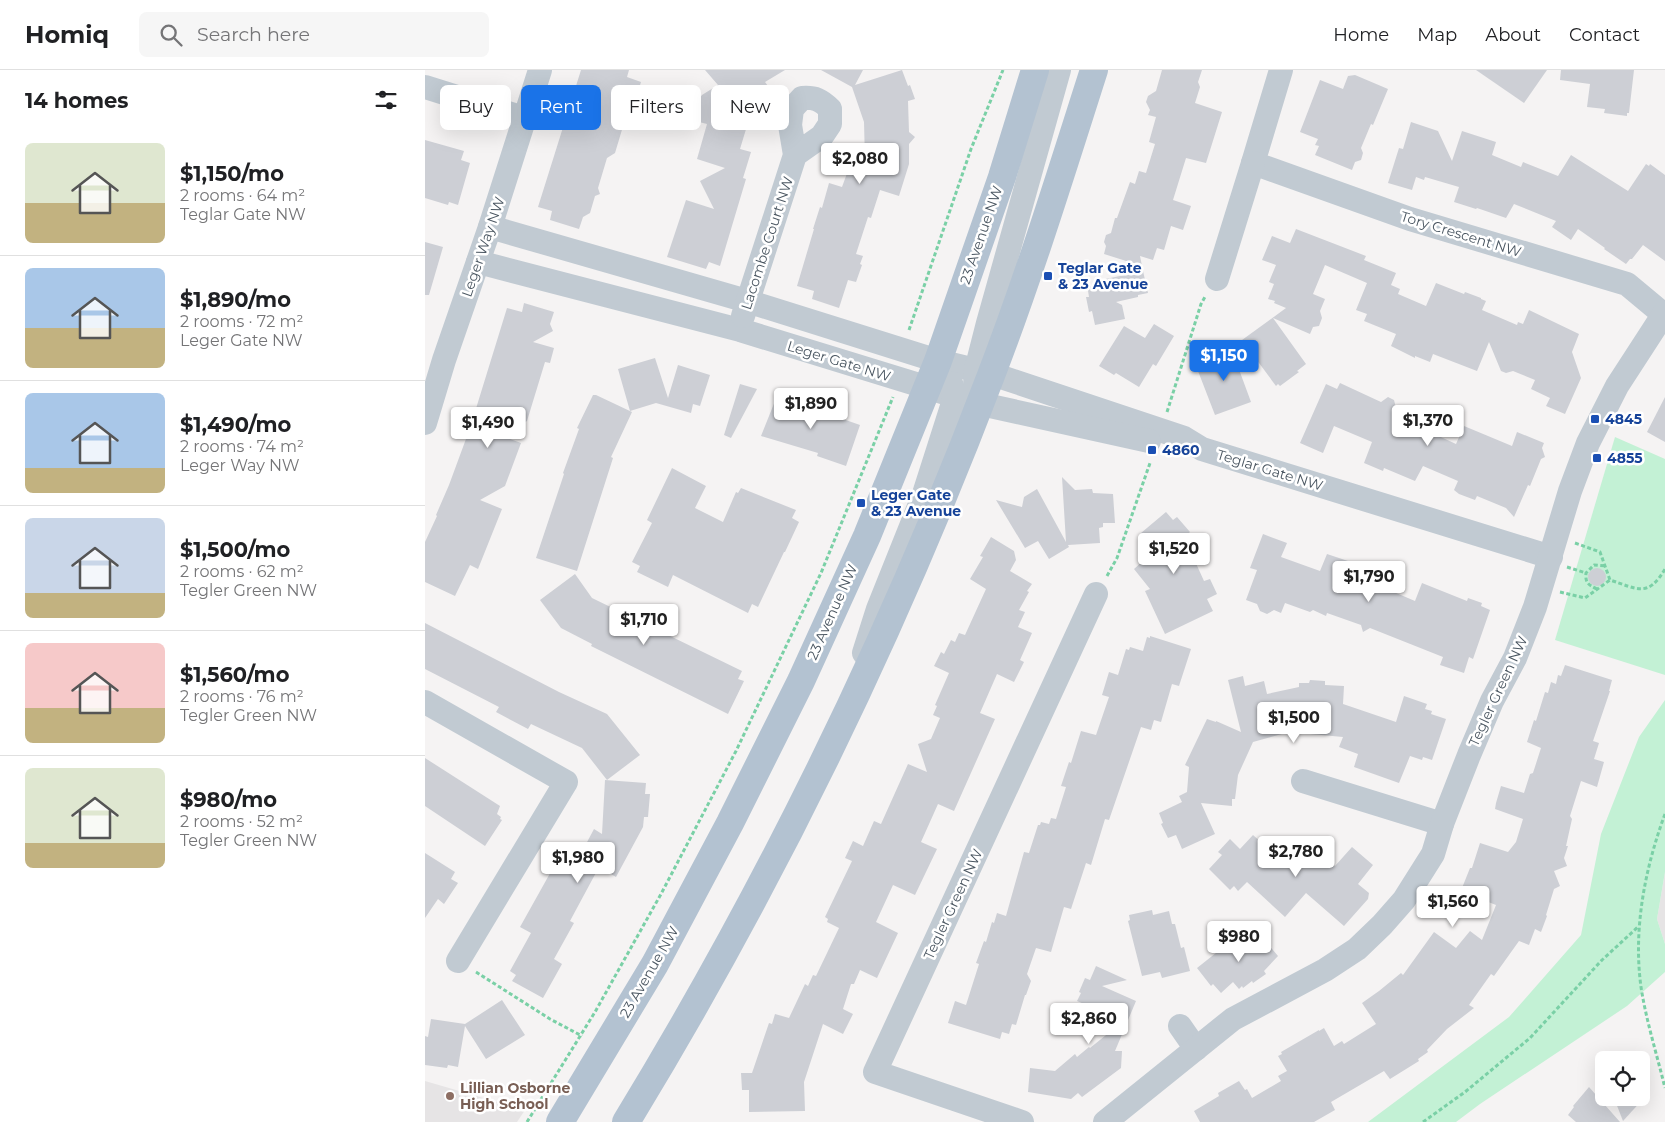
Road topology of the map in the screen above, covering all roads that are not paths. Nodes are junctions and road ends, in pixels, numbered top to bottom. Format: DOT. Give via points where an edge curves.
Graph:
graph roads {
  1 [pos="540,70"];
  2 [pos="1035,70"];
  3 [pos="1059,70"];
  4 [pos="1094,70"];
  5 [pos="1281,70"];
  6 [pos="535,85"];
  7 [pos="425,87"];
  8 [pos="521,117"];
  9 [pos="521,128"];
  10 [pos="795,155"];
  11 [pos="1253,163"];
  12 [pos="490,227"];
  13 [pos="478,262"];
  14 [pos="1217,279"];
  15 [pos="747,301"];
  16 [pos="1664,313"];
  17 [pos="740,330"];
  18 [pos="435,357"];
  19 [pos="938,361"];
  20 [pos="984,372"];
  21 [pos="928,388"];
  22 [pos="968,400"];
  23 [pos="425,424"];
  24 [pos="1202,448"];
  25 [pos="1554,547"];
  26 [pos="1096,594"];
  27 [pos="425,702"];
  28 [pos="1303,781"];
  29 [pos="1442,824"];
  30 [pos="458,961"];
  31 [pos="1180,1026"];
  32 [pos="1196,1049"];
  33 [pos="560,1122"];
  34 [pos="626,1122"];
  35 [pos="1022,1122"];
  36 [pos="1105,1122"];
  1 -- 6 [label="street, Leger Way NW"];
  2 -- 19 [label="main road, 23 Avenue NW"];
  3 -- 20 [label="street"];
  4 -- 20 [label="main road" via="1055,195"];
  5 -- 11 [label="street"];
  7 -- 8 [label="street"];
  9 -- 12 [label="street, Leger Way NW"];
  10 -- 15 [label="street, Lacombe Court NW"];
  11 -- 14 [label="street"];
  11 -- 16 [label="street, Tory Crescent NW" via="1410,220 1627,284"];
  12 -- 13 [label="street, Leger Way NW"];
  12 -- 15 [label="street"];
  13 -- 17 [label="street, Leger Gate NW"];
  13 -- 18 [label="street, Leger Way NW"];
  15 -- 17 [label="street, Lacombe Court NW"];
  15 -- 19 [label="street"];
  16 -- 25 [label="street, Tegler Green NW" via="1617,386 1588,443"];
  17 -- 21 [label="street, Leger Gate NW"];
  18 -- 23 [label="street, Leger Way NW"];
  19 -- 20 [label="street"];
  19 -- 21 [label="main road, 23 Avenue NW"];
  19 -- 22 [label="street"];
  20 -- 22 [label="main road"];
  20 -- 24 [label="street, Teglar Gate NW" via="1184,438"];
  21 -- 22 [label="street, Leger Gate NW"];
  21 -- 33 [label="main road, 23 Avenue NW" via="867,536 801,681 730,823 655,964 592,1042"];
  22 -- 24 [label="street, Leger Gate NW" via="1181,448"];
  22 -- 34 [label="main road" via="918,556 844,719 781,849"];
  24 -- 25 [label="street, Teglar Gate NW"];
  25 -- 29 [label="street, Tegler Green NW" via="1515,658 1492,700"];
  26 -- 35 [label="street, Tegler Green NW" via="875,1072"];
  27 -- 30 [label="street" via="566,782"];
  28 -- 29 [label="street"];
  29 -- 32 [label="street, Tegler Green NW" via="1433,854 1404,900 1357,949 1325,970 1233,1019"];
  31 -- 32 [label="street"];
  32 -- 36 [label="street, Tegler Green NW"];
}
